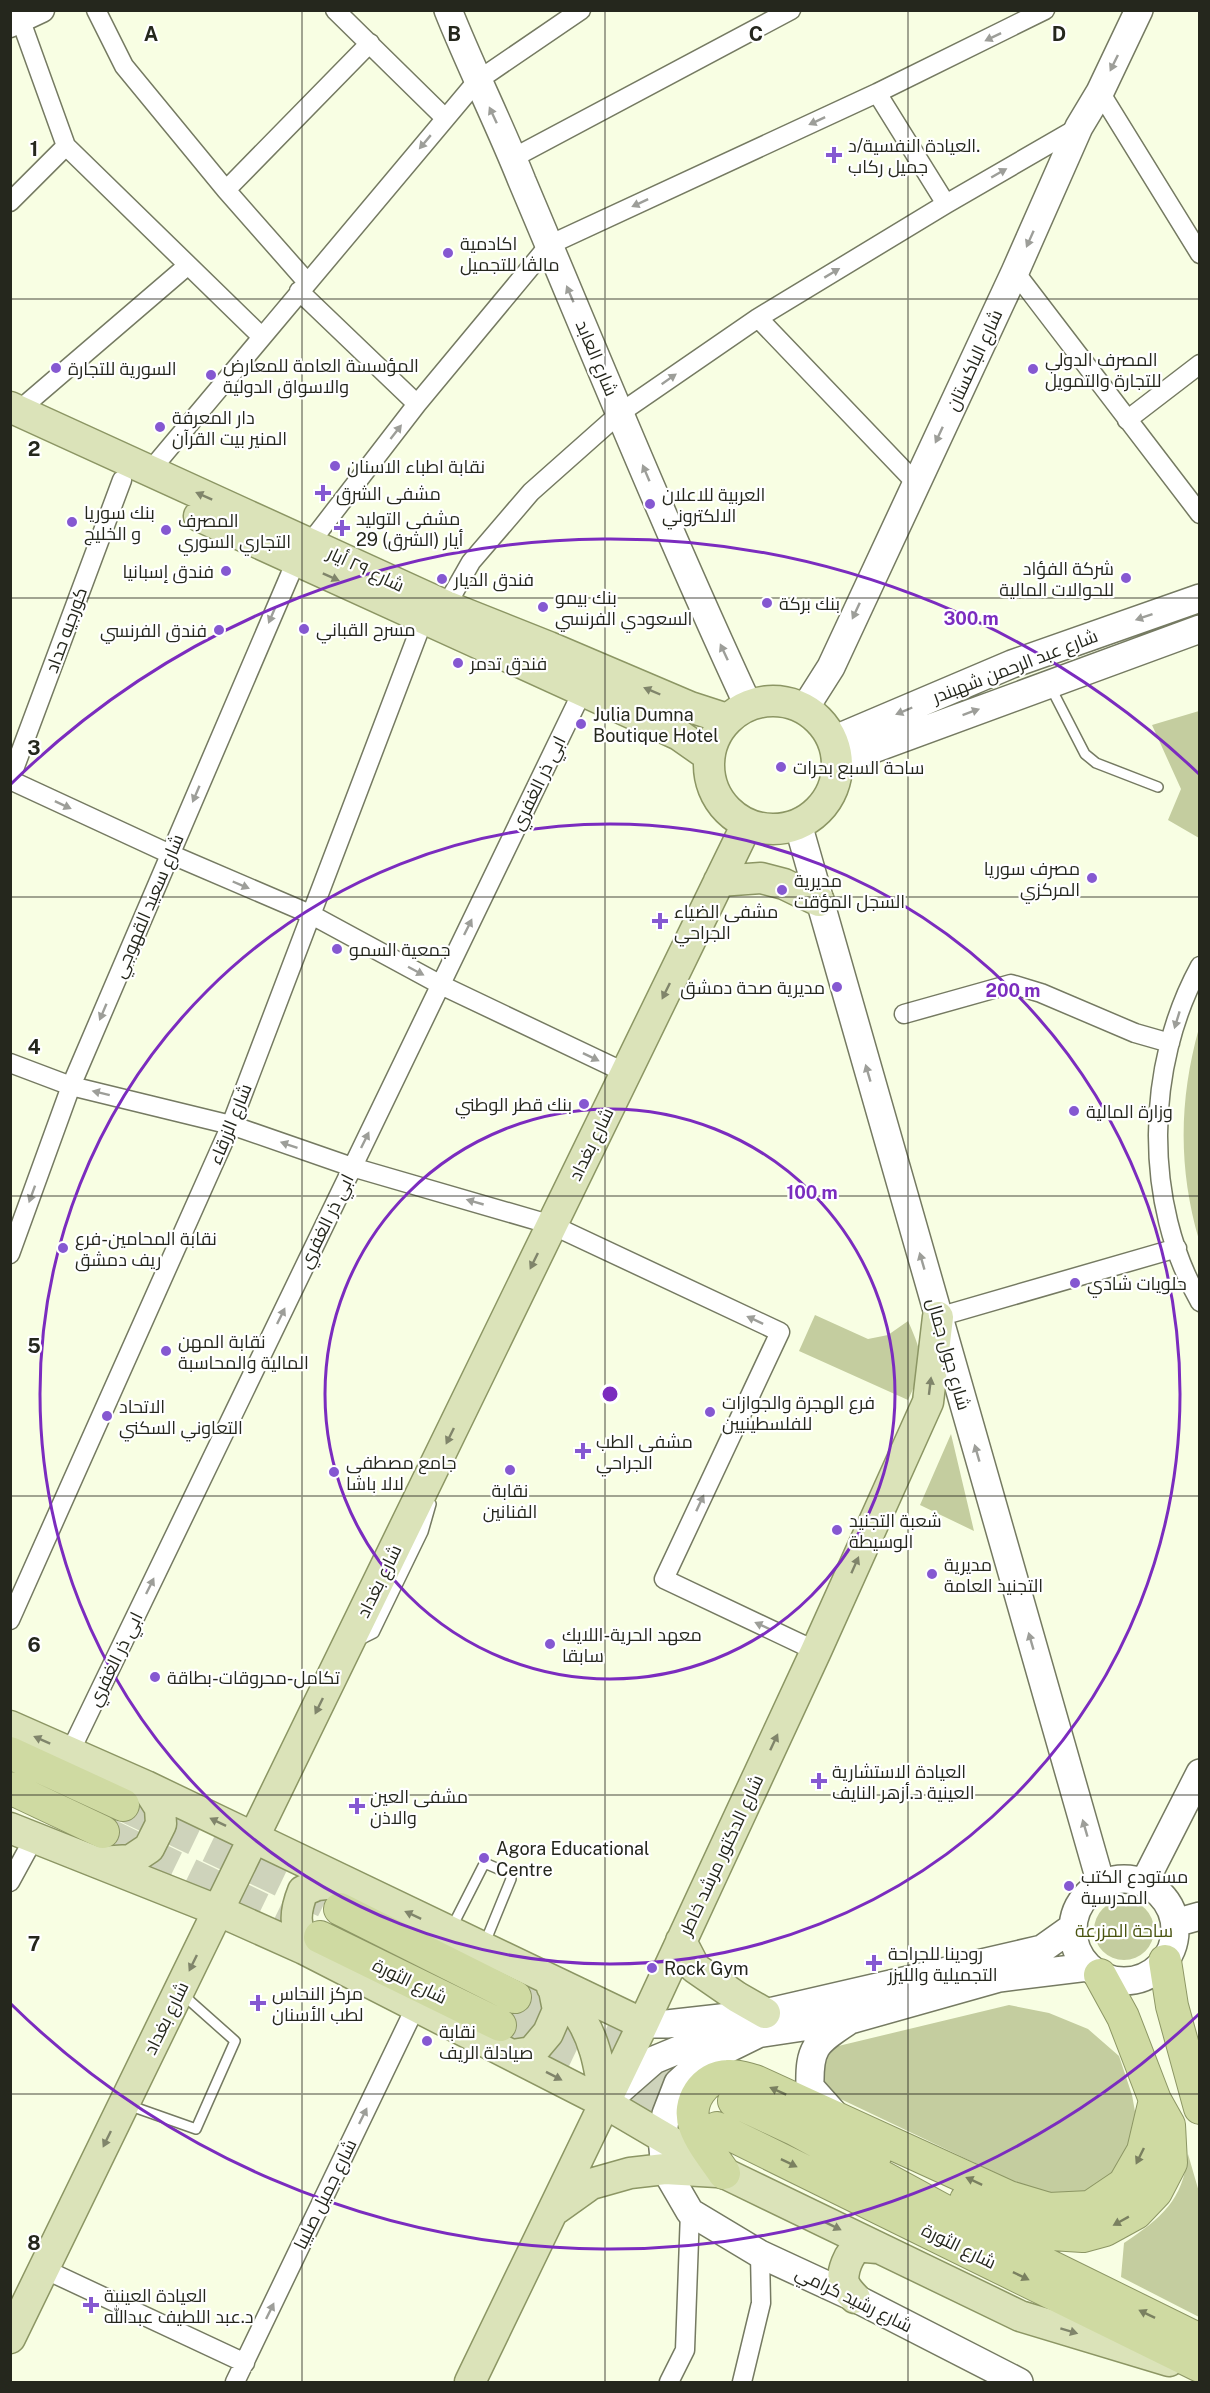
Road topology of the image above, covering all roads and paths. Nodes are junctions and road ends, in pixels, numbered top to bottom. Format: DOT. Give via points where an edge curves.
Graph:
graph roads {
  1 [pos="96,10"];
  2 [pos="335,10"];
  3 [pos="448,10"];
  4 [pos="581,10"];
  5 [pos="791,10"];
  6 [pos="1045,10"];
  7 [pos="1139,10"];
  8 [pos="23,16"];
  9 [pos="1024,16"];
  10 [pos="370,43"];
  11 [pos="477,81"];
  12 [pos="1100,92"];
  13 [pos="877,93"];
  14 [pos="445,118"];
  15 [pos="1079,127"];
  16 [pos="66,146"];
  17 [pos="513,158"];
  18 [pos="226,190"];
  19 [pos="10,202"];
  20 [pos="946,204"];
  21 [pos="549,245"];
  22 [pos="1198,248"];
  23 [pos="188,266"];
  24 [pos="1015,272"];
  25 [pos="303,287"];
  26 [pos="758,318"];
  27 [pos="261,336"];
  28 [pos="1200,364"];
  29 [pos="417,404"];
  30 [pos="620,413"];
  31 [pos="13,416"];
  32 [pos="1127,420"];
  33 [pos="135,476"];
  34 [pos="916,483"];
  35 [pos="1194,494"];
  36 [pos="1200,514"];
  37 [pos="302,552"];
  38 [pos="1200,598"];
  39 [pos="435,612"];
  40 [pos="1200,628"];
  41 [pos="1048,684"];
  42 [pos="583,690"];
  43 [pos="805,708"];
  44 [pos="737,712"];
  45 [pos="836,751"];
  46 [pos="709,756"];
  47 [pos="11,780"];
  48 [pos="1158,788"];
  49 [pos="747,824"];
  50 [pos="798,824"];
  51 [pos="170,854"];
  52 [pos="719,881"];
  53 [pos="819,901"];
  54 [pos="310,914"];
  55 [pos="1200,966"];
  56 [pos="441,984"];
  57 [pos="904,1014"];
  58 [pos="1170,1043"];
  59 [pos="10,1063"];
  60 [pos="626,1073"];
  61 [pos="71,1086"];
  62 [pos="231,1125"];
  63 [pos="352,1167"];
  64 [pos="552,1225"];
  65 [pos="1177,1248"];
  66 [pos="10,1254"];
  67 [pos="1200,1302"];
  68 [pos="938,1317"];
  69 [pos="10,1620"];
  70 [pos="816,1651"];
  71 [pos="10,1726"];
  72 [pos="70,1752"];
  73 [pos="10,1753"];
  74 [pos="1200,1773"];
  75 [pos="10,1788"];
  76 [pos="135,1795"];
  77 [pos="103,1832"];
  78 [pos="22,1833"];
  79 [pos="254,1839"];
  80 [pos="99,1863"];
  81 [pos="10,1882"];
  82 [pos="1144,1883"];
  83 [pos="1101,1884"];
  84 [pos="342,1896"];
  85 [pos="219,1911"];
  86 [pos="1187,1919"];
  87 [pos="1073,1927"];
  88 [pos="450,1932"];
  89 [pos="681,1941"];
  90 [pos="312,1943"];
  91 [pos="483,1947"];
  92 [pos="1165,1961"];
  93 [pos="1094,1971"];
  94 [pos="548,1982"];
  95 [pos="179,1992"];
  96 [pos="515,1996"];
  97 [pos="416,2006"];
  98 [pos="1172,2006"];
  99 [pos="1123,2017"];
  100 [pos="850,2020"];
  101 [pos="643,2024"];
  102 [pos="761,2024"];
  103 [pos="500,2025"];
  104 [pos="512,2055"];
  105 [pos="734,2101"];
  106 [pos="605,2103"];
  107 [pos="124,2104"];
  108 [pos="1200,2108"];
  109 [pos="1162,2112"];
  110 [pos="839,2119"];
  111 [pos="1200,2119"];
  112 [pos="717,2128"];
  113 [pos="794,2129"];
  114 [pos="662,2138"];
  115 [pos="665,2169"];
  116 [pos="724,2173"];
  117 [pos="553,2210"];
  118 [pos="690,2212"];
  119 [pos="878,2248"];
  120 [pos="760,2254"];
  121 [pos="44,2269"];
  122 [pos="855,2298"];
  123 [pos="10,2338"];
  124 [pos="1200,2340"];
  125 [pos="245,2362"];
  126 [pos="1200,2366"];
  127 [pos="1200,2370"];
  128 [pos="235,2382"];
  129 [pos="470,2382"];
  130 [pos="669,2382"];
  131 [pos="742,2382"];
  132 [pos="1020,2382"];
  1 -- 18 [label="street" via="124,66"];
  2 -- 10 [label="street"];
  3 -- 11 [label="main road, شارع العابد"];
  4 -- 11 [label="street, كورجيه حداد"];
  5 -- 17 [label="street"];
  6 -- 9 [label="street"];
  7 -- 12 [label="main road, شارع الباكستان, one-way"];
  8 -- 16 [label="street"];
  9 -- 13 [label="street, one-way"];
  10 -- 14 [label="street"];
  10 -- 18 [label="street"];
  11 -- 14 [label="street, كورجيه حداد"];
  17 -- 11 [label="main road, شارع العابد, one-way"];
  12 -- 15 [label="main road, شارع الباكستان"];
  12 -- 22 [label="street"];
  13 -- 20 [label="street"];
  13 -- 21 [label="street, one-way"];
  14 -- 25 [label="street, كورجيه حداد, one-way"];
  20 -- 15 [label="street, شارع الزرقاء, one-way"];
  15 -- 24 [label="main road, شارع الباكستان, one-way"];
  16 -- 19 [label="street"];
  16 -- 23 [label="street"];
  17 -- 21 [label="main road, شارع العابد"];
  18 -- 25 [label="street"];
  26 -- 20 [label="street, شارع الزرقاء, one-way"];
  21 -- 29 [label="street, شارع سعيد القهوجي"];
  30 -- 21 [label="main road, شارع العابد, one-way"];
  23 -- 27 [label="street"];
  23 -- 31 [label="street"];
  24 -- 32 [label="street"];
  24 -- 34 [label="main road, شارع الباكستان, one-way"];
  25 -- 27 [label="street, كورجيه حداد"];
  25 -- 29 [label="street"];
  30 -- 26 [label="street, شارع الزرقاء, one-way"];
  26 -- 34 [label="street"];
  27 -- 33 [label="street, كورجيه حداد"];
  28 -- 32 [label="street"];
  37 -- 29 [label="street, شارع سعيد القهوجي, one-way"];
  30 -- 39 [label="street, شارع الزرقاء" via="531,492 471,562"];
  44 -- 30 [label="main road, شارع العابد, one-way" via="705,612"];
  31 -- 33 [label="main road, شارع ٢٩ أيار"];
  32 -- 35 [label="street"];
  33 -- 37 [label="main road, شارع ٢٩ أيار"];
  33 -- 47 [label="street, كورجيه حداد"];
  34 -- 43 [label="main road, شارع الباكستان, one-way" via="831,666"];
  35 -- 36 [label="street"];
  37 -- 39 [label="main road, شارع ٢٩ أيار"];
  37 -- 51 [label="street, شارع سعيد القهوجي, one-way"];
  38 -- 45 [label="main road, شارع عبد الرحمن شهبندر, one-way" via="1012,664"];
  39 -- 42 [label="main road, شارع ٢٩ أيار"];
  44 -- 39 [label="main road, شارع ٢٩ أيار, one-way" via="690,707 549,647"];
  39 -- 54 [label="street, شارع الزرقاء"];
  40 -- 41 [label="main road, شارع عبد الرحمن شهبندر"];
  45 -- 41 [label="main road, شارع عبد الرحمن شهبندر, one-way"];
  41 -- 48 [label="lane" via="1085,754 1096,764"];
  42 -- 46 [label="main road, شارع ٢٩ أيار" via="679,735"];
  56 -- 42 [label="street, ابي ذر الغفري, one-way"];
  43 -- 44 [label="main road" via="784,700 763,700"];
  43 -- 45 [label="main road" via="822,721"];
  44 -- 46 [label="main road" via="715,736"];
  45 -- 50 [label="main road" via="835,783 825,803"];
  46 -- 49 [label="main road" via="709,777 716,796 729,813"];
  47 -- 51 [label="street, one-way"];
  49 -- 50 [label="main road" via="768,830"];
  49 -- 52 [label="main road, شارع بغداد"];
  50 -- 53 [label="main road, شارع جول جمال"];
  51 -- 54 [label="street, one-way"];
  51 -- 61 [label="street, شارع سعيد القهوجي, one-way"];
  52 -- 53 [label="main road" via="761,878"];
  52 -- 60 [label="main road, شارع بغداد, one-way"];
  68 -- 53 [label="main road, شارع جول جمال, one-way"];
  54 -- 56 [label="street, one-way"];
  54 -- 62 [label="street, شارع الزرقاء"];
  55 -- 58 [label="street, one-way"];
  56 -- 60 [label="street, one-way"];
  63 -- 56 [label="street, ابي ذر الغفري, one-way"];
  57 -- 58 [label="street" via="1011,984"];
  58 -- 65 [label="street" via="1160,1095 1158,1137 1164,1204"];
  59 -- 61 [label="street"];
  60 -- 64 [label="main road, شارع بغداد"];
  62 -- 61 [label="street, one-way"];
  61 -- 66 [label="street, شارع سعيد القهوجي, one-way"];
  63 -- 62 [label="street, one-way"];
  62 -- 69 [label="street, شارع الزرقاء"];
  64 -- 63 [label="street, one-way"];
  72 -- 63 [label="street, ابي ذر الغفري, one-way"];
  70 -- 64 [label="street, one-way" via="664,1579 780,1332"];
  64 -- 79 [label="main road, شارع بغداد, one-way"];
  65 -- 67 [label="street"];
  65 -- 68 [label="street"];
  70 -- 68 [label="main road, شارع الدكتور مرشد خاطر, one-way" via="928,1402"];
  83 -- 68 [label="main road, شارع جول جمال, one-way"];
  89 -- 70 [label="main road, شارع الدكتور مرشد خاطر, one-way"];
  72 -- 71 [label="main road, one-way"];
  72 -- 76 [label="main road"];
  73 -- 76 [label="highway"];
  74 -- 82 [label="main road"];
  75 -- 77 [label="highway"];
  79 -- 76 [label="main road, one-way"];
  76 -- 80 [label="main road" via="160,1808 161,1824 149,1848 131,1860"];
  78 -- 80 [label="main road"];
  78 -- 81 [label="street"];
  79 -- 84 [label="main road"];
  79 -- 85 [label="main road, شارع بغداد"];
  80 -- 85 [label="main road"];
  82 -- 83 [label="main road" via="1122,1879"];
  82 -- 86 [label="main road"];
  83 -- 87 [label="main road" via="1077,1910"];
  88 -- 84 [label="main road, one-way"];
  84 -- 90 [label="main road" via="317,1885 303,1892 296,1910 298,1933"];
  84 -- 96 [label="highway, شارع الثورة"];
  85 -- 90 [label="main road"];
  85 -- 95 [label="main road, شارع بغداد, one-way"];
  86 -- 92 [label="main road"];
  87 -- 93 [label="main road" via="1080,1955"];
  87 -- 102 [label="main road" via="1042,1949"];
  88 -- 91 [label="main road"];
  88 -- 91 [label="lane" via="483,1866 487,1864 510,1874"];
  89 -- 101 [label="main road, شارع الدكتور مرشد خاطر"];
  89 -- 102 [label="main road" via="695,1968 737,1998"];
  90 -- 97 [label="main road"];
  90 -- 103 [label="highway, شارع الثورة"];
  91 -- 94 [label="main road"];
  92 -- 93 [label="main road" via="1155,1971 1135,1980 1114,1980"];
  92 -- 98 [label="highway"];
  93 -- 99 [label="highway"];
  93 -- 100 [label="main road" via="999,1978"];
  94 -- 101 [label="main road"];
  94 -- 104 [label="main road" via="558,2010 548,2033 532,2052"];
  94 -- 106 [label="main road" via="586,2026 600,2061"];
  95 -- 107 [label="main road, شارع بغداد"];
  95 -- 107 [label="lane" via="235,2041 196,2129"];
  97 -- 104 [label="main road"];
  125 -- 97 [label="street, شارع جميل صليبا, one-way"];
  98 -- 99 [label="highway"];
  98 -- 108 [label="highway"];
  99 -- 109 [label="highway"];
  100 -- 102 [label="main road"];
  100 -- 110 [label="main road" via="819,2040 809,2062 810,2087"];
  101 -- 102 [label="main road"];
  101 -- 106 [label="main road, شارع الدكتور مرشد خاطر"];
  102 -- 106 [label="main road" via="694,2043 654,2060"];
  102 -- 114 [label="main road" via="701,2062 678,2083"];
  104 -- 106 [label="main road, one-way"];
  105 -- 113 [label="highway, شارع الثورة"];
  106 -- 114 [label="main road"];
  106 -- 117 [label="main road, شارع الدكتور مرشد خاطر"];
  107 -- 121 [label="main road, شارع بغداد, one-way"];
  109 -- 110 [label="highway, one-way" via="1124,2184 1090,2207 1059,2209 1009,2197"];
  109 -- 111 [label="highway"];
  109 -- 113 [label="highway, one-way" via="1171,2163 1156,2192 1136,2213 1106,2230 1083,2236 1051,2234 1018,2225 863,2150"];
  110 -- 116 [label="highway, one-way" via="756,2081 728,2075 711,2080 694,2099 693,2123"];
  112 -- 126 [label="highway, شارع الثورة, one-way"];
  124 -- 113 [label="highway, شارع الثورة, one-way" via="1011,2247"];
  114 -- 115 [label="main road"];
  114 -- 116 [label="main road"];
  115 -- 116 [label="main road"];
  115 -- 117 [label="main road" via="630,2173 591,2184"];
  115 -- 118 [label="main road"];
  116 -- 119 [label="main road, one-way"];
  117 -- 129 [label="main road, شارع الدكتور مرشد خاطر"];
  118 -- 120 [label="main road, شارع رشيد كرامي"];
  118 -- 130 [label="street" via="685,2350"];
  119 -- 122 [label="main road" via="858,2248 847,2265 844,2284"];
  119 -- 127 [label="main road, one-way" via="1020,2316"];
  120 -- 122 [label="main road, شارع رشيد كرامي"];
  120 -- 131 [label="street" via="761,2303"];
  121 -- 123 [label="main road, شارع بغداد"];
  121 -- 125 [label="street"];
  122 -- 132 [label="main road, شارع رشيد كرامي"];
  125 -- 128 [label="street, شارع جميل صليبا"];
}
